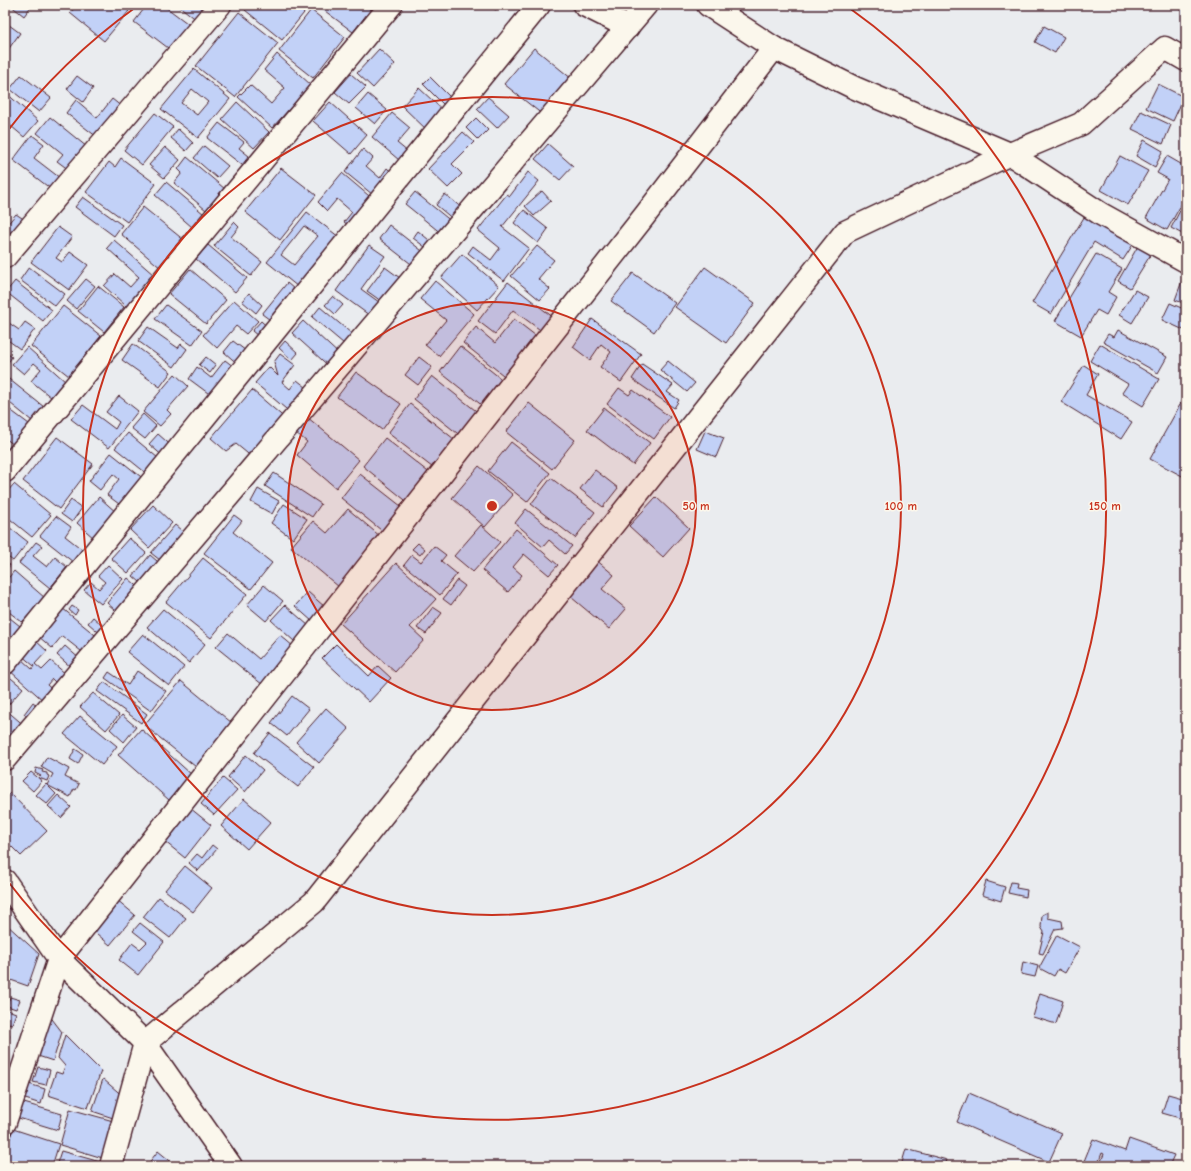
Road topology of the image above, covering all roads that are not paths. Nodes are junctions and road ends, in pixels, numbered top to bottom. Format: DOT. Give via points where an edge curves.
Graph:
graph roads {
  1 [pos="220,5"];
  2 [pos="391,5"];
  3 [pos="539,5"];
  4 [pos="584,5"];
  5 [pos="646,5"];
  6 [pos="708,5"];
  7 [pos="628,27"];
  8 [pos="774,48"];
  9 [pos="1186,60"];
  10 [pos="1010,154"];
  11 [pos="5,257"];
  12 [pos="1186,261"];
  13 [pos="5,471"];
  14 [pos="5,663"];
  15 [pos="5,759"];
  16 [pos="5,881"];
  17 [pos="59,959"];
  18 [pos="145,1043"];
  19 [pos="5,1122"];
  20 [pos="112,1166"];
  21 [pos="231,1166"];
  1 -- 11 [label="street"];
  2 -- 13 [label="street"];
  3 -- 14 [label="street"];
  4 -- 7 [label="street"];
  5 -- 7 [label="street"];
  6 -- 8 [label="street"];
  7 -- 15 [label="street"];
  8 -- 10 [label="street" via="854,88"];
  8 -- 17 [label="street"];
  9 -- 10 [label="street" via="1165,48 1081,124"];
  10 -- 12 [label="street" via="1101,214"];
  10 -- 18 [label="street" via="845,232 314,902"];
  16 -- 17 [label="street"];
  17 -- 18 [label="street"];
  17 -- 19 [label="street"];
  18 -- 20 [label="street"];
  18 -- 21 [label="street"];
}
